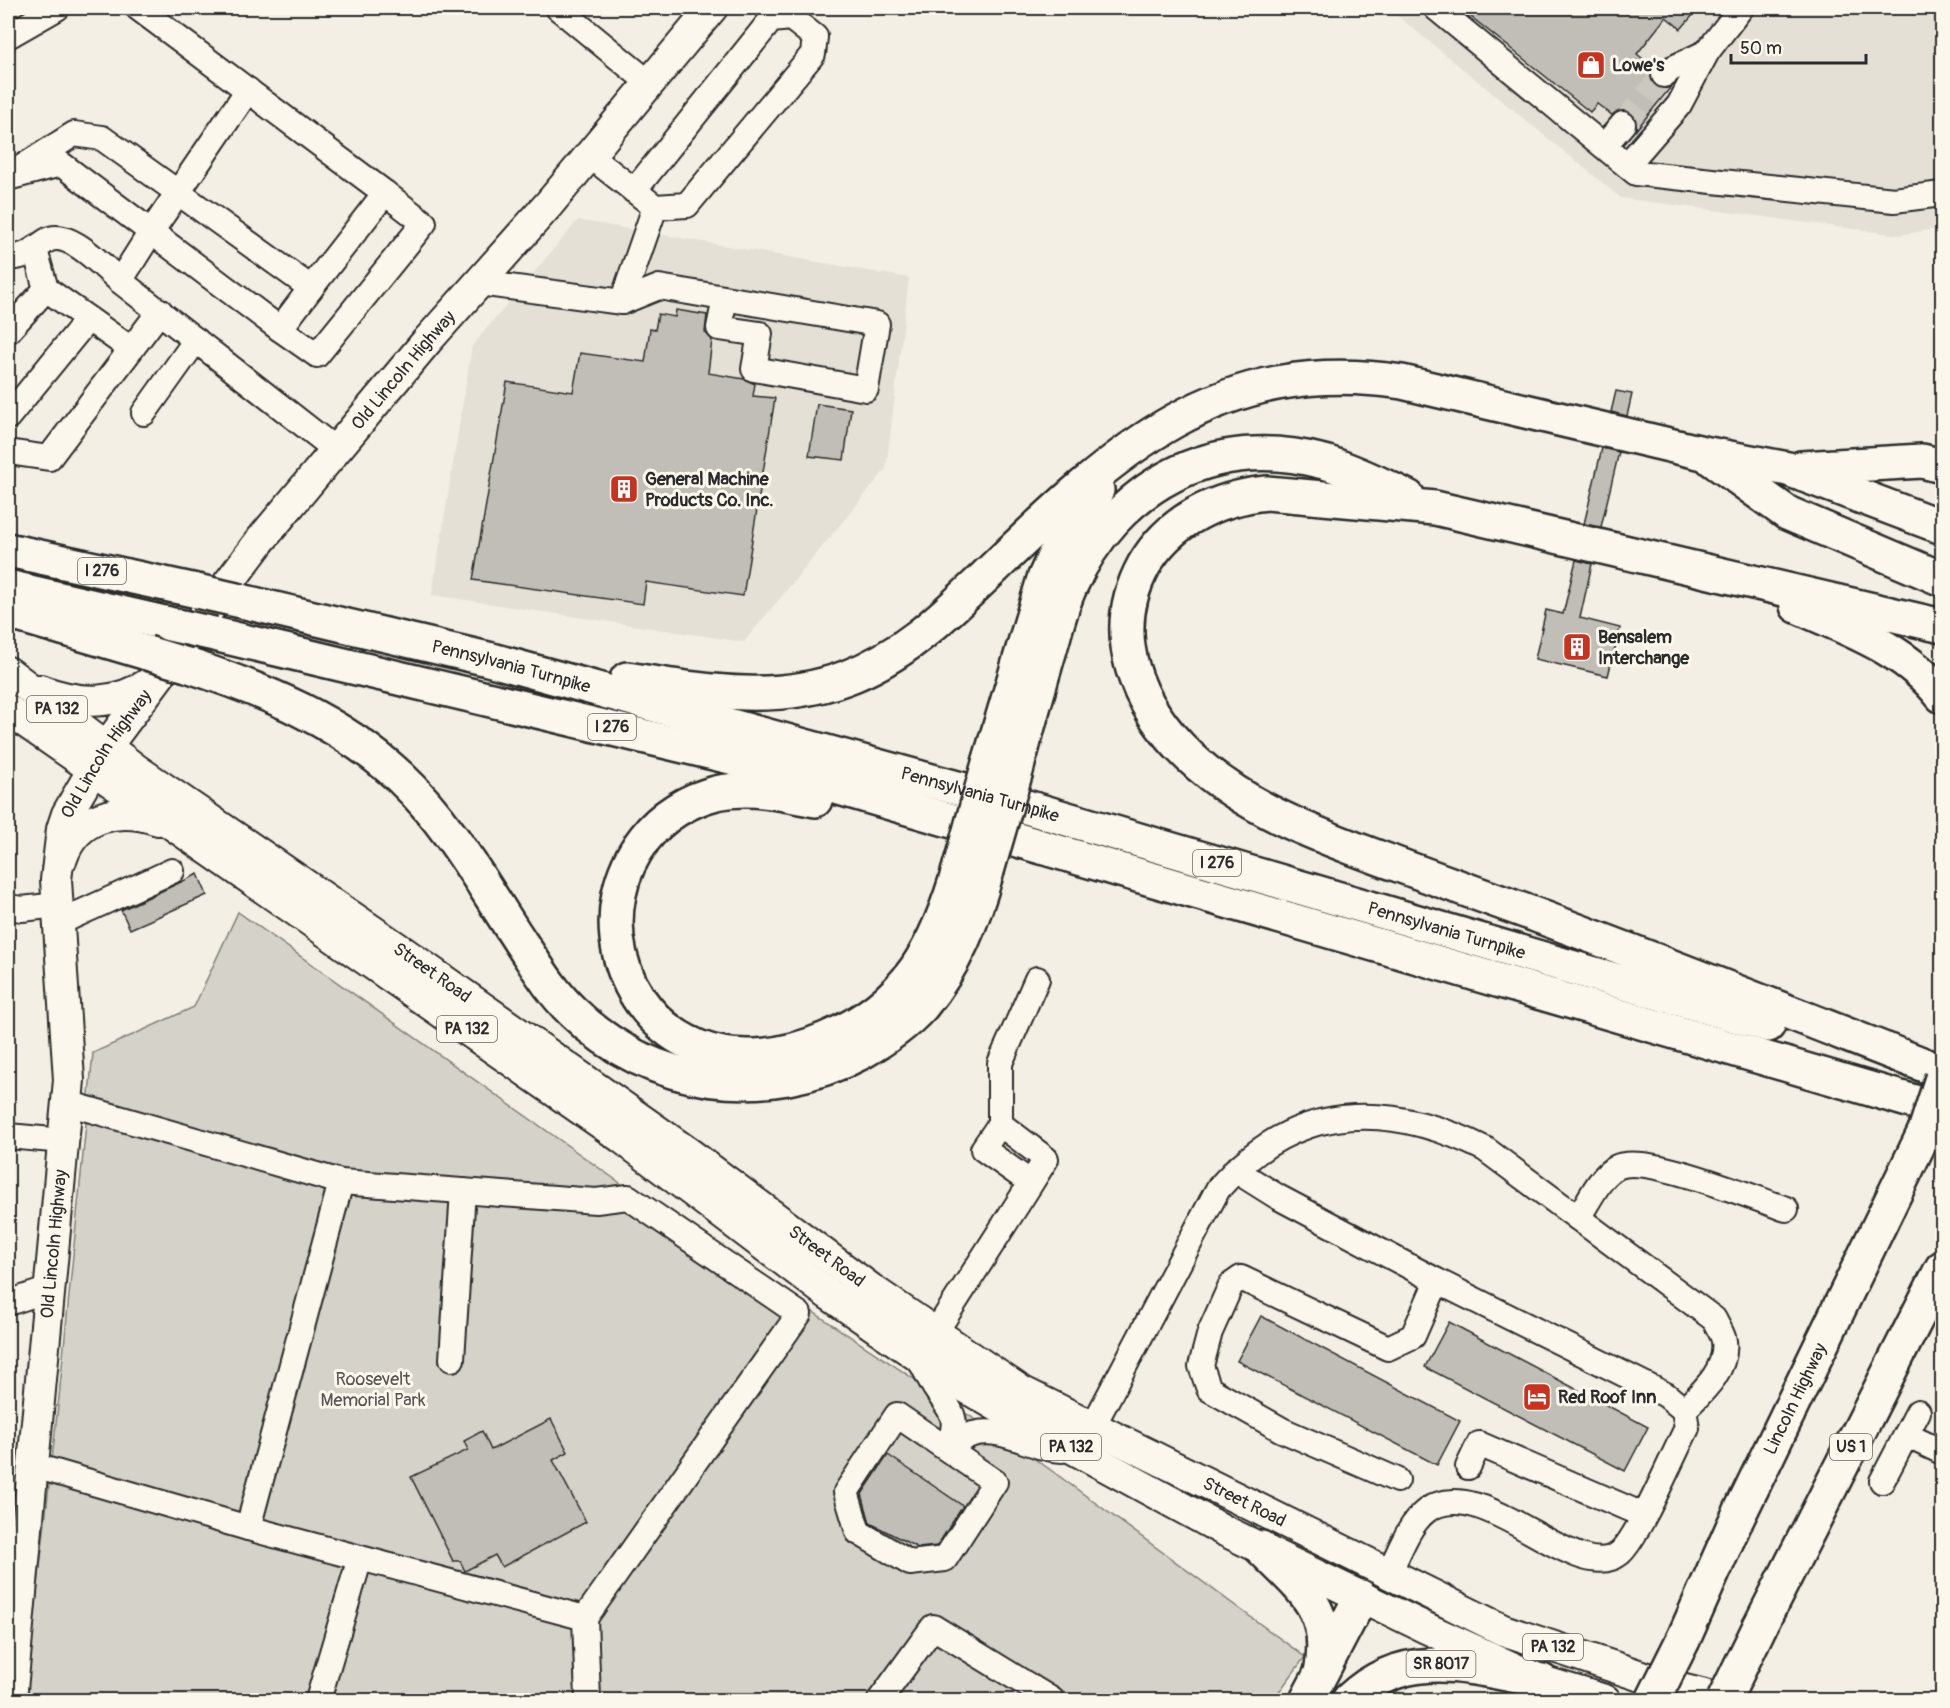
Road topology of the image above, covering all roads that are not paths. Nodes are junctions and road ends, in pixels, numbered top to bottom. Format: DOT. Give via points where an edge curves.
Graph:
graph roads {
  1 [pos="57,8"];
  2 [pos="138,8"];
  3 [pos="558,8"];
  4 [pos="712,8"];
  5 [pos="1436,8"];
  6 [pos="1741,8"];
  7 [pos="8,36"];
  8 [pos="1707,52"];
  9 [pos="1664,75"];
  10 [pos="648,82"];
  11 [pos="248,90"];
  12 [pos="1623,124"];
  13 [pos="1604,146"];
  14 [pos="589,155"];
  15 [pos="1627,165"];
  16 [pos="8,177"];
  17 [pos="634,191"];
  18 [pos="178,193"];
  19 [pos="385,193"];
  20 [pos="1942,194"];
  21 [pos="655,207"];
  22 [pos="151,231"];
  23 [pos="35,250"];
  24 [pos="8,256"];
  25 [pos="120,281"];
  26 [pos="479,283"];
  27 [pos="311,288"];
  28 [pos="46,289"];
  29 [pos="725,298"];
  30 [pos="622,302"];
  31 [pos="160,311"];
  32 [pos="88,319"];
  33 [pos="280,329"];
  34 [pos="8,331"];
  35 [pos="196,340"];
  36 [pos="131,350"];
  37 [pos="144,413"];
  38 [pos="8,417"];
  39 [pos="336,450"];
  40 [pos="8,452"];
  41 [pos="1703,453"];
  42 [pos="1120,456"];
  43 [pos="1942,466"];
  44 [pos="1788,469"];
  45 [pos="1435,508"];
  46 [pos="1942,527"];
  47 [pos="8,550"];
  48 [pos="1942,579"];
  49 [pos="1740,581"];
  50 [pos="8,588"];
  51 [pos="8,612"];
  52 [pos="1942,626"];
  53 [pos="488,659"];
  54 [pos="164,665"];
  55 [pos="11,674"];
  56 [pos="1942,696"];
  57 [pos="8,710"];
  58 [pos="99,758"];
  59 [pos="1003,767"];
  60 [pos="166,823"];
  61 [pos="1005,836"];
  62 [pos="974,867"];
  63 [pos="172,871"];
  64 [pos="56,875"];
  65 [pos="8,907"];
  66 [pos="57,914"];
  67 [pos="1037,979"];
  68 [pos="1942,1075"];
  69 [pos="1942,1101"];
  70 [pos="68,1103"];
  71 [pos="1927,1133"];
  72 [pos="8,1136"];
  73 [pos="64,1141"];
  74 [pos="1235,1170"];
  75 [pos="341,1182"];
  76 [pos="463,1191"];
  77 [pos="1786,1209"];
  78 [pos="1578,1218"];
  79 [pos="1942,1268"];
  80 [pos="1437,1281"];
  81 [pos="50,1289"];
  82 [pos="8,1303"];
  83 [pos="937,1332"];
  84 [pos="919,1358"];
  85 [pos="452,1359"];
  86 [pos="1684,1410"];
  87 [pos="1918,1412"];
  88 [pos="1906,1435"];
  89 [pos="1084,1439"];
  90 [pos="948,1448"];
  91 [pos="1942,1452"];
  92 [pos="34,1466"];
  93 [pos="1468,1467"];
  94 [pos="1397,1480"];
  95 [pos="1882,1481"];
  96 [pos="1643,1515"];
  97 [pos="248,1528"];
  98 [pos="1261,1548"];
  99 [pos="360,1558"];
  100 [pos="1389,1574"];
  101 [pos="1371,1601"];
  102 [pos="585,1618"];
  103 [pos="1542,1681"];
  104 [pos="1320,1692"];
  105 [pos="10,1701"];
  106 [pos="318,1701"];
  107 [pos="588,1701"];
  108 [pos="880,1701"];
  109 [pos="1052,1701"];
  110 [pos="1349,1701"];
  111 [pos="1605,1701"];
  112 [pos="1653,1701"];
  113 [pos="1724,1701"];
  1 -- 7 [label="street"];
  2 -- 11 [label="street"];
  3 -- 10 [label="street"];
  4 -- 10 [label="main road, Old Lincoln Highway"];
  5 -- 13 [label="street"];
  6 -- 8 [label="street"];
  8 -- 9 [label="street"];
  8 -- 15 [label="street" via="1679,105"];
  10 -- 14 [label="main road, Old Lincoln Highway"];
  11 -- 18 [label="street"];
  11 -- 19 [label="street"];
  12 -- 13 [label="street"];
  13 -- 15 [label="street"];
  14 -- 17 [label="street"];
  14 -- 26 [label="main road, Old Lincoln Highway"];
  15 -- 20 [label="street" via="1636,172 1894,200"];
  16 -- 18 [label="street" via="74,134 102,138"];
  16 -- 22 [label="street" via="61,164"];
  17 -- 21 [label="street"];
  17 -- 21 [label="street" via="771,21 791,18 815,37 813,54 687,205"];
  18 -- 22 [label="street"];
  18 -- 27 [label="street"];
  19 -- 27 [label="street"];
  19 -- 33 [label="street" via="424,223 317,355"];
  21 -- 30 [label="street"];
  22 -- 25 [label="street"];
  22 -- 33 [label="street"];
  23 -- 24 [label="street" via="17,258"];
  23 -- 25 [label="street" via="60,237 74,243"];
  23 -- 28 [label="street"];
  25 -- 31 [label="street"];
  26 -- 30 [label="street"];
  26 -- 39 [label="main road, Old Lincoln Highway"];
  27 -- 33 [label="street"];
  28 -- 32 [label="street"];
  28 -- 34 [label="street"];
  29 -- 29 [label="street" via="877,324 866,389 754,369 760,334 719,328"];
  29 -- 30 [label="street" via="659,287"];
  31 -- 35 [label="street"];
  31 -- 36 [label="street"];
  32 -- 36 [label="street"];
  32 -- 38 [label="street"];
  35 -- 37 [label="street"];
  35 -- 39 [label="street"];
  36 -- 40 [label="street" via="49,458"];
  39 -- 54 [label="main road, Old Lincoln Highway"];
  41 -- 42 [label="highway" via="1402,382 1335,376 1279,383 1217,401 1167,424"];
  41 -- 44 [label="highway"];
  41 -- 48 [label="highway" via="1787,513"];
  42 -- 53 [label="highway" via="1045,519 933,626 893,656 845,678 795,692 746,694"];
  42 -- 59 [label="highway" via="1072,525 1044,579"];
  43 -- 44 [label="highway" via="1922,461"];
  44 -- 46 [label="highway"];
  45 -- 49 [label="highway"];
  45 -- 59 [label="highway" via="1325,462 1278,455 1253,454 1203,463 1154,484 1111,521 1081,563"];
  45 -- 68 [label="highway" via="1284,494 1249,495 1198,512 1170,532 1148,558 1134,587 1127,621 1134,678 1154,716 1215,777 1304,828 1644,956"];
  47 -- 53 [label="highway, Pennsylvania Turnpike / I 276, bridge"];
  49 -- 52 [label="highway"];
  49 -- 56 [label="highway" via="1878,642 1930,679"];
  50 -- 61 [label="highway, Pennsylvania Turnpike / I 276, bridge" via="747,761"];
  51 -- 54 [label="highway"];
  53 -- 68 [label="highway, Pennsylvania Turnpike / I 276" via="1030,808"];
  54 -- 55 [label="main road" via="134,694 91,702 63,699"];
  54 -- 58 [label="main road, Old Lincoln Highway"];
  54 -- 62 [label="highway" via="295,705 377,757 444,827 541,973 571,1010 636,1058 685,1076 739,1083 797,1077 825,1069 876,1044 920,1008 953,963 975,913"];
  55 -- 58 [label="main road, Street Road / PA 132"];
  57 -- 58 [label="main road, Street Road / PA 132"];
  58 -- 60 [label="main road, Street Road / PA 132"];
  58 -- 64 [label="main road, Old Lincoln Highway" via="73,800 62,829"];
  58 -- 83 [label="main road, Street Road / PA 132" via="690,1154 853,1276"];
  59 -- 62 [label="highway, bridge"];
  60 -- 64 [label="main road" via="123,814 90,822 67,843"];
  60 -- 84 [label="main road, Street Road / PA 132" via="622,1138"];
  61 -- 62 [label="highway" via="766,791 733,791 702,797 660,822 628,864 614,915 621,964 636,994 657,1020 698,1047 745,1056 791,1051 816,1044 861,1021 900,990 929,949"];
  61 -- 71 [label="highway, Pennsylvania Turnpike / I 276"];
  63 -- 66 [label="street"];
  64 -- 66 [label="main road, Old Lincoln Highway"];
  65 -- 66 [label="street"];
  66 -- 70 [label="main road, Old Lincoln Highway" via="67,1029"];
  67 -- 83 [label="street" via="1000,1063 1000,1124 1046,1159"];
  68 -- 71 [label="highway, bridge"];
  69 -- 71 [label="highway, Lincoln Highway, bridge"];
  70 -- 73 [label="main road, Old Lincoln Highway"];
  70 -- 75 [label="street"];
  71 -- 112 [label="highway, Lincoln Highway, bridge" via="1733,1527"];
  72 -- 73 [label="street"];
  73 -- 81 [label="main road, Old Lincoln Highway"];
  74 -- 78 [label="street" via="1258,1150 1312,1124 1361,1116 1408,1119 1452,1132 1485,1149"];
  74 -- 80 [label="street"];
  74 -- 89 [label="street" via="1218,1189"];
  75 -- 76 [label="street"];
  75 -- 97 [label="street"];
  76 -- 85 [label="street"];
  76 -- 102 [label="street" via="596,1201 628,1197 799,1314"];
  77 -- 78 [label="street" via="1665,1169 1632,1164 1616,1167 1606,1176"];
  78 -- 86 [label="street" via="1714,1319 1724,1342 1719,1367 1709,1385"];
  79 -- 113 [label="highway, US 1, bridge"];
  80 -- 86 [label="street" via="1666,1395"];
  80 -- 94 [label="street" via="1413,1336 1388,1348 1240,1278 1231,1285 1210,1332 1201,1366 1209,1389 1282,1430"];
  81 -- 82 [label="street"];
  81 -- 92 [label="main road, Old Lincoln Highway"];
  83 -- 84 [label="street"];
  83 -- 89 [label="main road, Street Road / PA 132"];
  84 -- 89 [label="main road, Street Road / PA 132"];
  84 -- 90 [label="street" via="950,1407 955,1428"];
  86 -- 96 [label="street" via="1687,1428"];
  87 -- 88 [label="street"];
  88 -- 91 [label="street"];
  88 -- 95 [label="street"];
  89 -- 90 [label="street" via="1049,1449 990,1432 971,1434"];
  89 -- 98 [label="main road, Street Road / PA 132"];
  89 -- 100 [label="main road, Street Road / PA 132"];
  90 -- 90 [label="street" via="897,1415 846,1492 858,1532 910,1563 945,1559 995,1482"];
  92 -- 97 [label="street"];
  92 -- 105 [label="main road, Old Lincoln Highway"];
  93 -- 96 [label="street" via="1479,1444"];
  96 -- 100 [label="street" via="1619,1553 1596,1560 1479,1506 1451,1501 1437,1504 1414,1523"];
  97 -- 99 [label="street"];
  98 -- 101 [label="main road, Street Road / PA 132"];
  98 -- 104 [label="highway" via="1305,1593 1320,1617 1325,1645"];
  99 -- 102 [label="street"];
  99 -- 106 [label="street"];
  100 -- 101 [label="main road"];
  100 -- 113 [label="main road, Street Road / PA 132" via="1503,1630"];
  101 -- 103 [label="main road, Street Road / PA 132"];
  101 -- 104 [label="highway"];
  102 -- 107 [label="street"];
  103 -- 110 [label="highway, SR 8017" via="1431,1664 1393,1671 1374,1680"];
  103 -- 111 [label="main road, Street Road / PA 132"];
  108 -- 109 [label="street" via="933,1627"];
}
